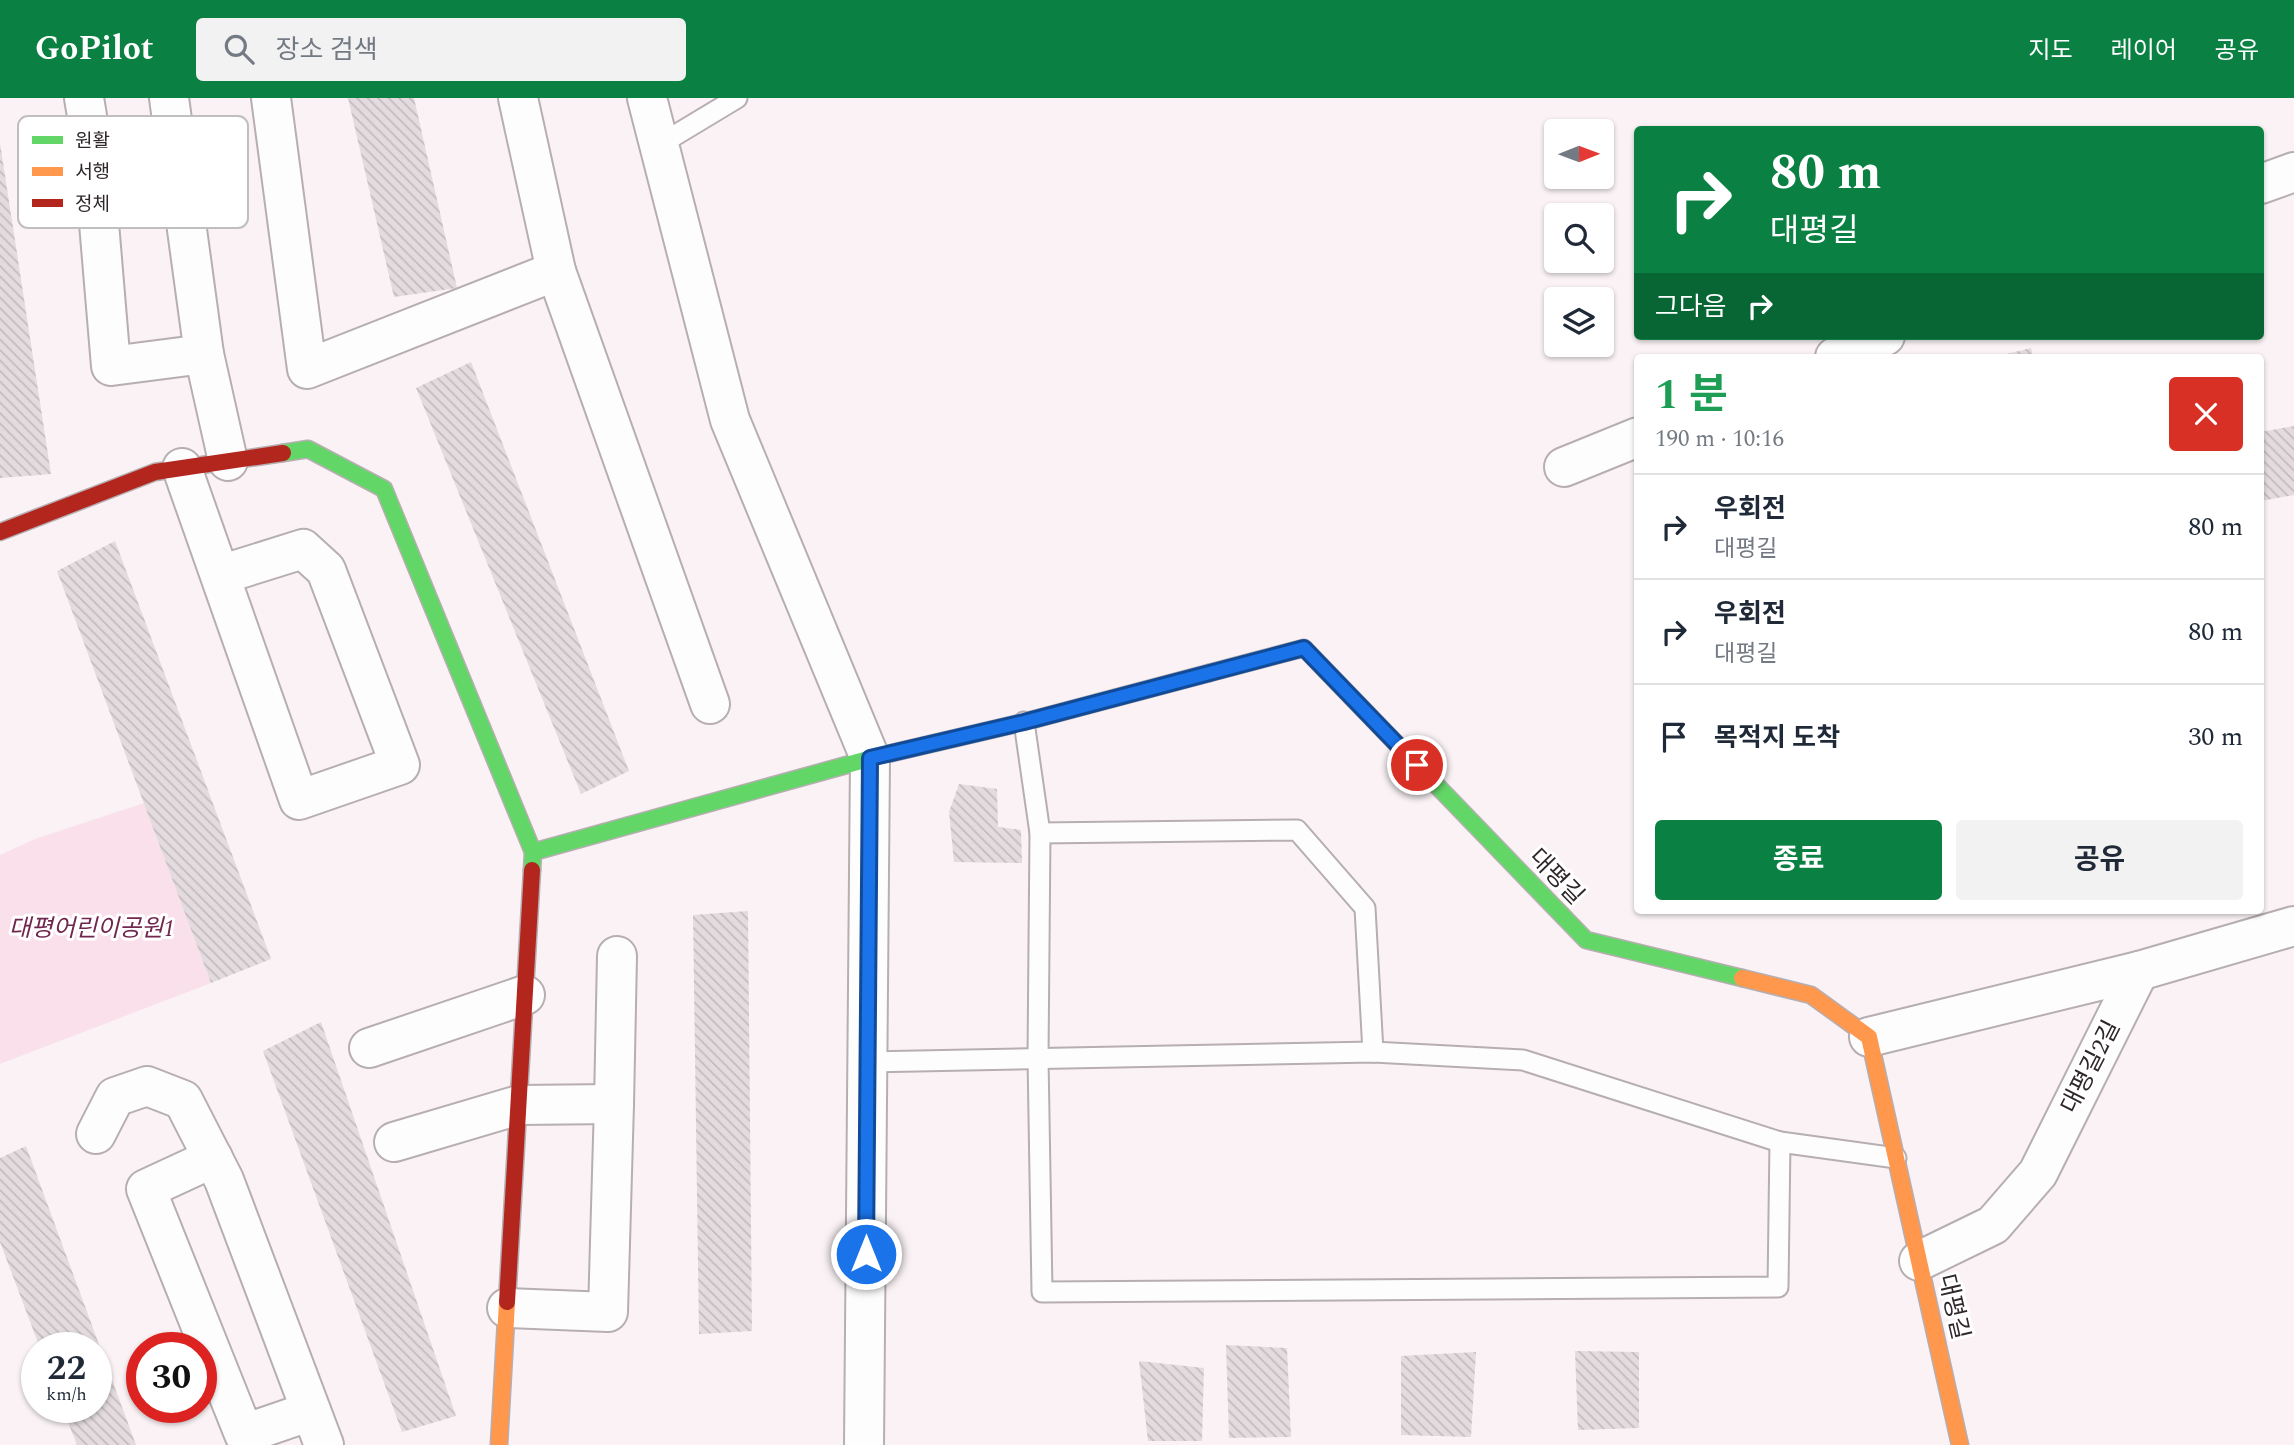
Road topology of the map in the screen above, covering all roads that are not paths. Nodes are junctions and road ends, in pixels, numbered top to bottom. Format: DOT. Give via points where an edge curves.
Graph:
graph roads {
  1 [pos="84,98"];
  2 [pos="169,98"];
  3 [pos="271,98"];
  4 [pos="518,98"];
  5 [pos="648,98"];
  6 [pos="737,98"];
  7 [pos="87,116"];
  8 [pos="171,116"];
  9 [pos="659,145"];
  10 [pos="2294,172"];
  11 [pos="2264,183"];
  12 [pos="99,228"];
  13 [pos="187,228"];
  14 [pos="556,271"];
  15 [pos="1875,340"];
  16 [pos="204,354"];
  17 [pos="1842,354"];
  18 [pos="1634,439"];
  19 [pos="228,461"];
  20 [pos="1564,467"];
  21 [pos="182,468"];
  22 [pos="0,532"];
  23 [pos="220,575"];
  24 [pos="710,704"];
  25 [pos="1024,722"];
  26 [pos="870,758"];
  27 [pos="1040,833"];
  28 [pos="533,852"];
  29 [pos="2294,926"];
  30 [pos="617,956"];
  31 [pos="2139,971"];
  32 [pos="525,995"];
  33 [pos="1869,1037"];
  34 [pos="369,1048"];
  35 [pos="1373,1052"];
  36 [pos="1038,1058"];
  37 [pos="867,1062"];
  38 [pos="614,1104"];
  39 [pos="519,1105"];
  40 [pos="96,1135"];
  41 [pos="394,1142"];
  42 [pos="1780,1142"];
  43 [pos="213,1158"];
  44 [pos="1896,1158"];
  45 [pos="1919,1261"];
  46 [pos="507,1308"];
  47 [pos="317,1428"];
  48 [pos="499,1445"];
  49 [pos="864,1445"];
  50 [pos="1961,1445"];
  1 -- 7 [label="street"];
  2 -- 8 [label="street"];
  3 -- 14 [label="street" via="307,369"];
  4 -- 14 [label="street"];
  5 -- 9 [label="street"];
  6 -- 9 [label="lane"];
  9 -- 26 [label="street" via="730,420"];
  10 -- 11 [label="street"];
  12 -- 16 [label="street" via="111,366"];
  13 -- 16 [label="street"];
  14 -- 24 [label="street"];
  15 -- 17 [label="street"];
  16 -- 19 [label="street"];
  18 -- 20 [label="street"];
  19 -- 21 [label="street"];
  19 -- 28 [label="street" via="308,449 384,489"];
  21 -- 22 [label="street" via="155,472"];
  21 -- 23 [label="street"];
  23 -- 23 [label="street" via="299,800 400,765 326,570 303,549"];
  25 -- 26 [label="street, 대평길"];
  25 -- 27 [label="lane"];
  25 -- 33 [label="street, 대평길" via="1304,648 1586,940 1811,995"];
  26 -- 28 [label="street, 대평길"];
  26 -- 37 [label="street"];
  27 -- 35 [label="lane" via="1297,830 1365,908"];
  27 -- 36 [label="lane"];
  28 -- 32 [label="street"];
  29 -- 31 [label="street"];
  30 -- 38 [label="street"];
  31 -- 33 [label="street"];
  31 -- 45 [label="street, 대평길2길" via="2038,1173 1993,1225"];
  32 -- 34 [label="street"];
  32 -- 39 [label="street"];
  33 -- 44 [label="street, 대평길"];
  35 -- 36 [label="lane"];
  35 -- 42 [label="lane" via="1523,1060"];
  36 -- 37 [label="lane"];
  36 -- 42 [label="lane" via="1042,1292 1778,1287"];
  37 -- 49 [label="street"];
  38 -- 39 [label="street"];
  38 -- 46 [label="street" via="608,1312"];
  39 -- 41 [label="street"];
  39 -- 46 [label="street"];
  40 -- 43 [label="street" via="115,1097 147,1086 183,1100"];
  42 -- 44 [label="lane"];
  43 -- 47 [label="street"];
  43 -- 47 [label="street" via="146,1188 244,1434"];
  44 -- 45 [label="street, 대평길"];
  45 -- 50 [label="street, 대평길"];
  46 -- 48 [label="street"];
}
